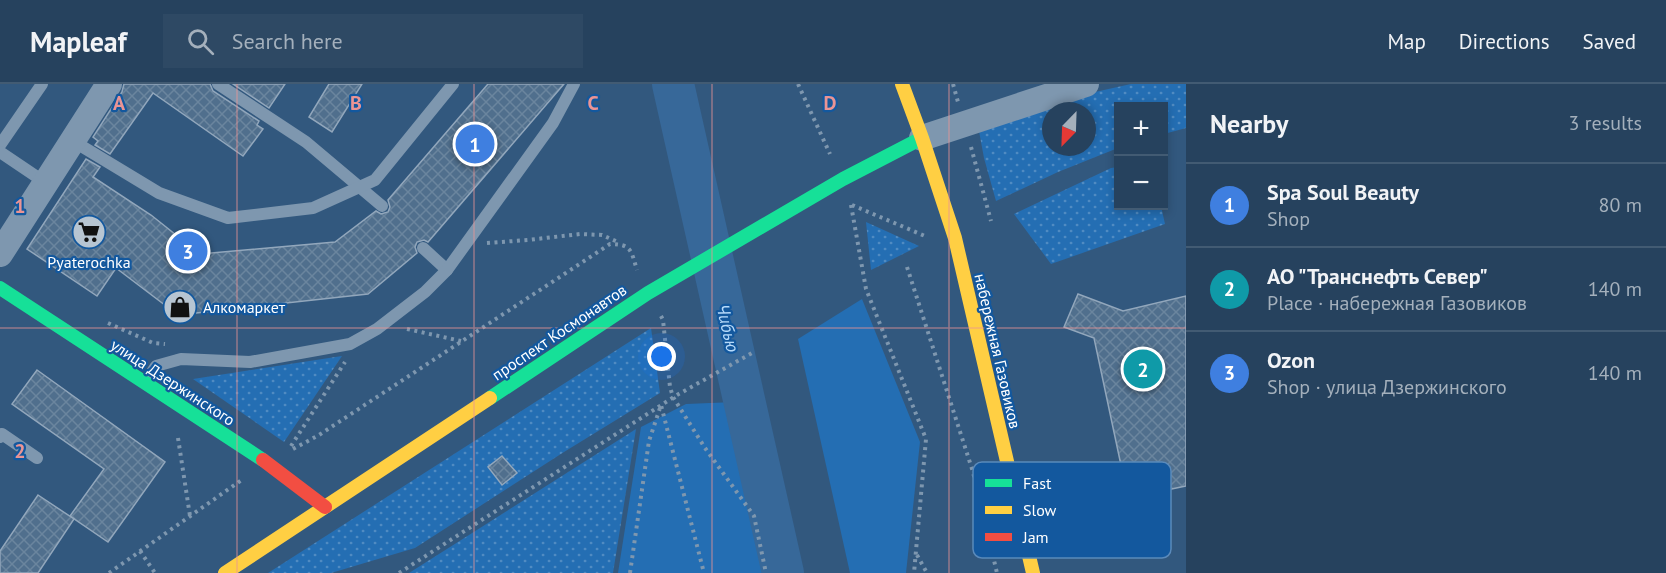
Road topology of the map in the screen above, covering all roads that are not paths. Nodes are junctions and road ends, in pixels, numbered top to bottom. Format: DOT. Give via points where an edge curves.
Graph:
graph roads {
  1 [pos="42,84"];
  2 [pos="109,84"];
  3 [pos="218,84"];
  4 [pos="453,84"];
  5 [pos="574,84"];
  6 [pos="902,84"];
  7 [pos="1086,84"];
  8 [pos="922,138"];
  9 [pos="73,141"];
  10 [pos="0,145"];
  11 [pos="0,152"];
  12 [pos="46,183"];
  13 [pos="359,187"];
  14 [pos="382,206"];
  15 [pos="423,248"];
  16 [pos="0,254"];
  17 [pos="447,270"];
  18 [pos="0,288"];
  19 [pos="144,383"];
  20 [pos="0,437"];
  21 [pos="37,458"];
  22 [pos="1008,462"];
  23 [pos="325,507"];
  24 [pos="1030,558"];
  25 [pos="225,573"];
  26 [pos="1034,573"];
  1 -- 10 [label="lane"];
  2 -- 9 [label="street"];
  3 -- 13 [label="lane" via="306,142"];
  4 -- 13 [label="lane" via="375,180"];
  5 -- 17 [label="lane" via="553,123"];
  6 -- 8 [label="main road, набережная Газовиков"];
  7 -- 8 [label="street"];
  8 -- 22 [label="main road, набережная Газовиков" via="955,238"];
  8 -- 23 [label="main road, проспект Космонавтов" via="843,179 648,293"];
  9 -- 12 [label="street"];
  9 -- 13 [label="lane" via="159,193 228,218 313,208"];
  11 -- 12 [label="lane"];
  12 -- 16 [label="street"];
  13 -- 14 [label="lane"];
  15 -- 17 [label="lane"];
  17 -- 19 [label="lane" via="377,329 350,344 250,362 181,359 156,366"];
  18 -- 19 [label="main road, улица Дзержинского"];
  19 -- 23 [label="main road, улица Дзержинского" via="267,463"];
  20 -- 21 [label="lane" via="2,434"];
  23 -- 25 [label="main road, проспект Космонавтов"];
  24 -- 26 [label="main road, набережная Газовиков"];
}
